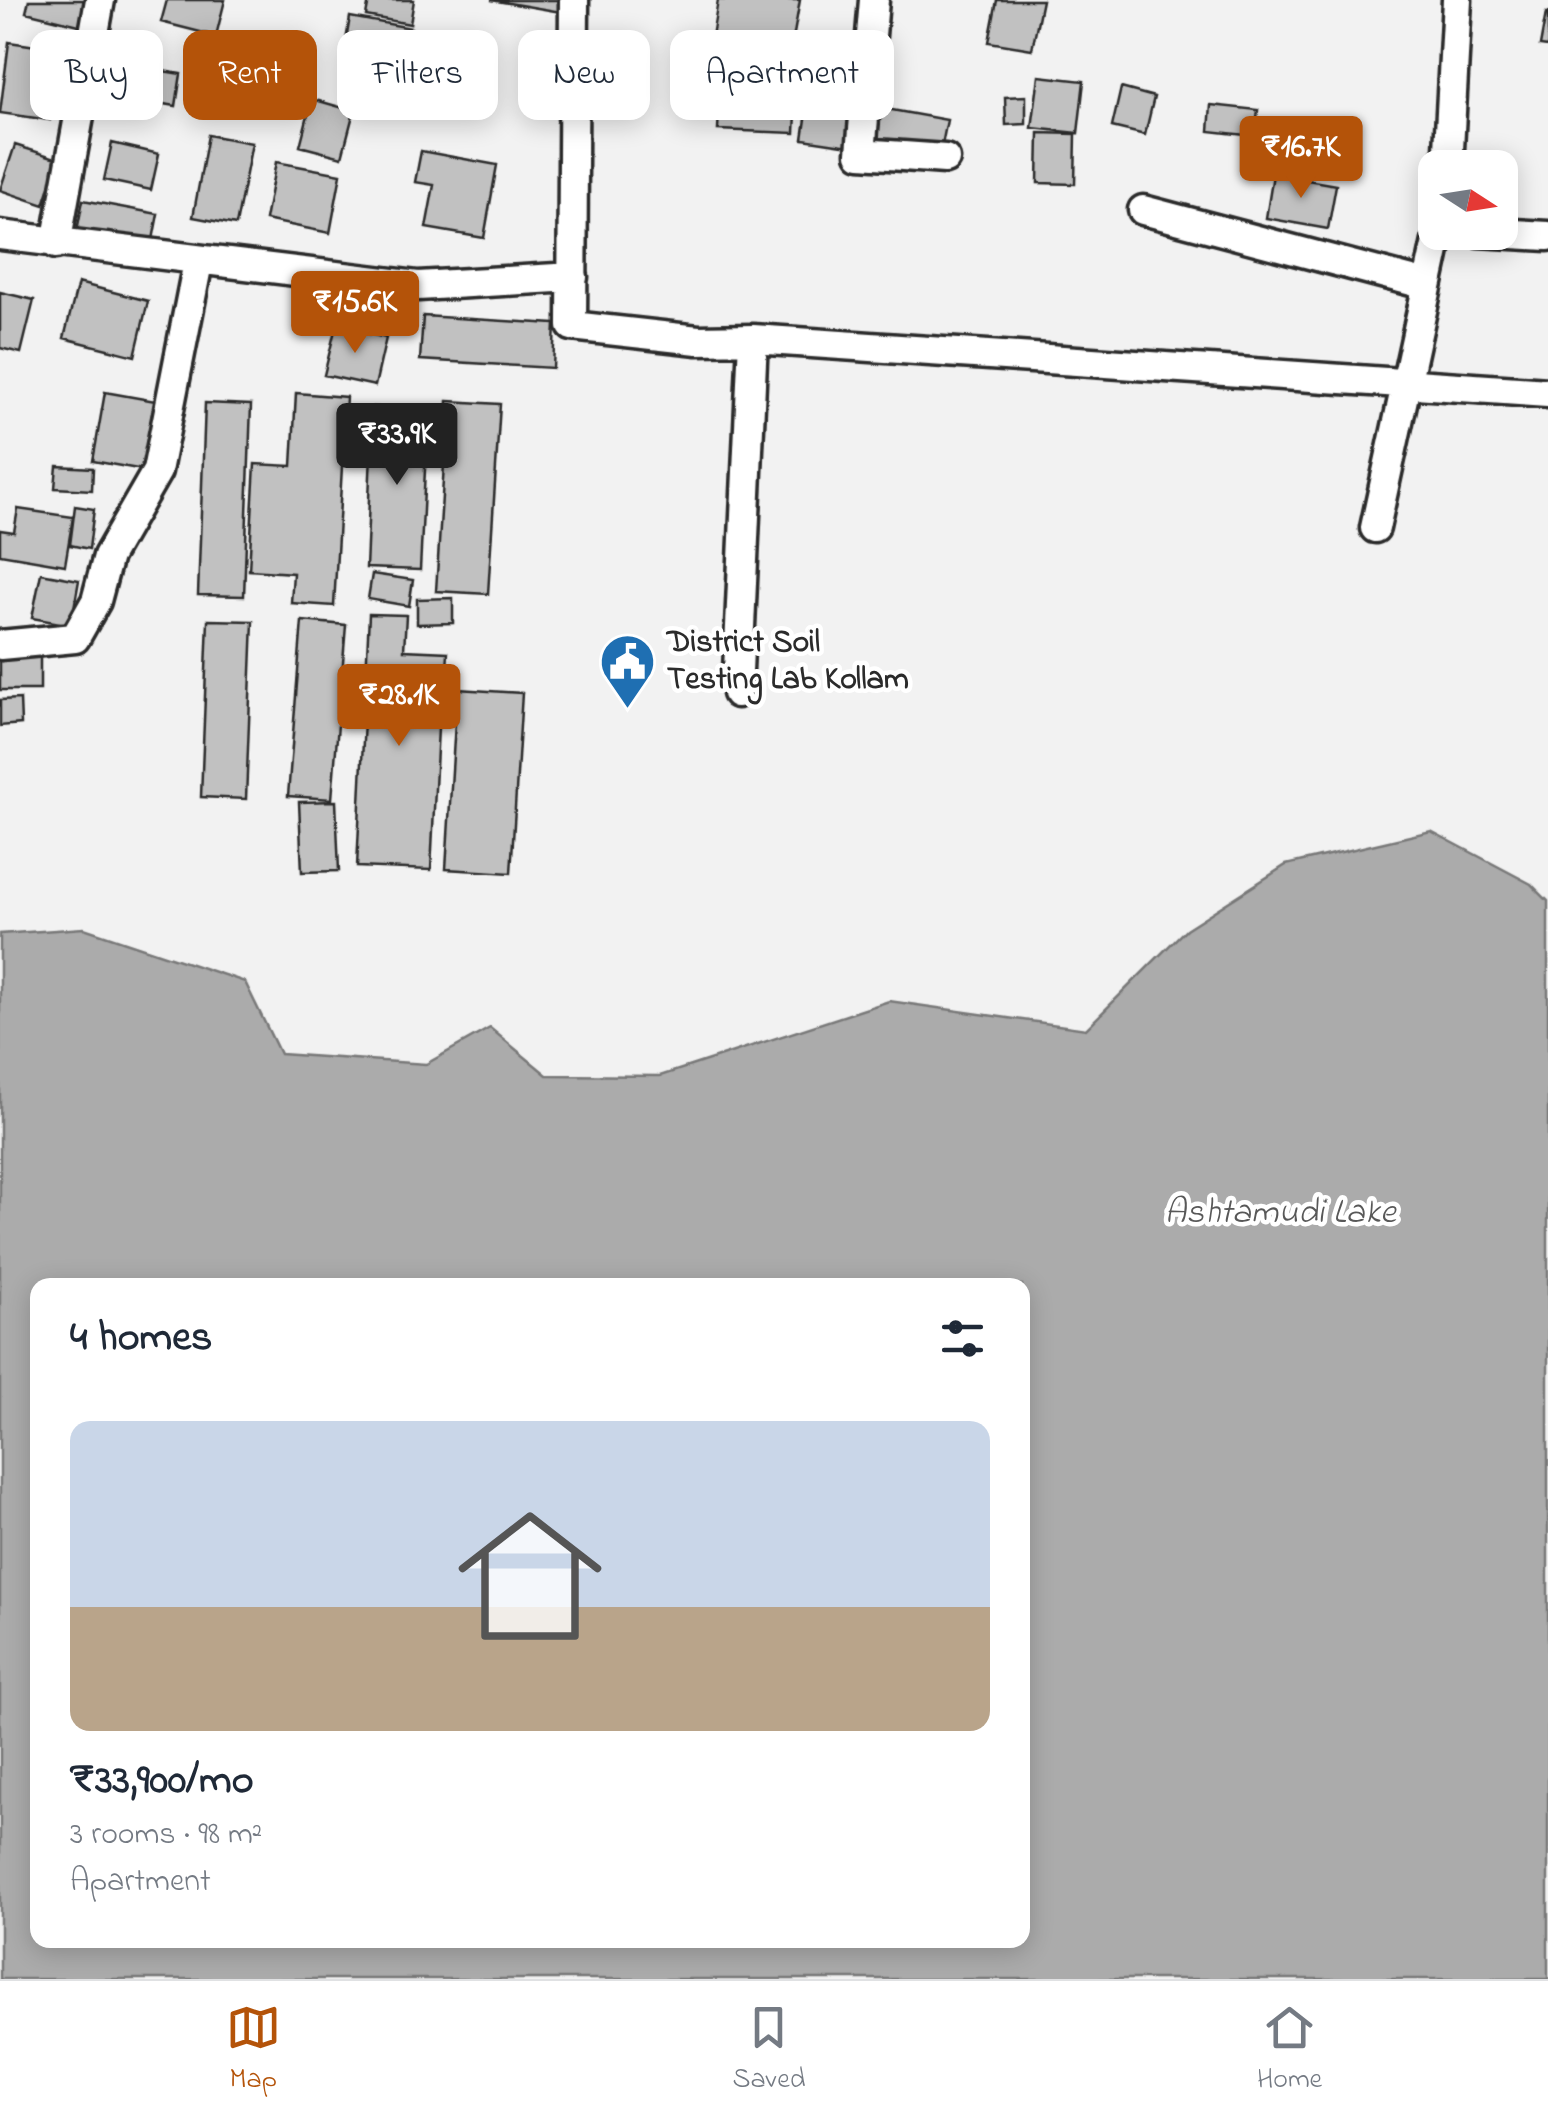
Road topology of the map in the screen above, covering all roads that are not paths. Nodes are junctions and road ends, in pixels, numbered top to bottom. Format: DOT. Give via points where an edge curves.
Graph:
graph roads {
  1 [pos="100,0"];
  2 [pos="574,0"];
  3 [pos="874,0"];
  4 [pos="1457,0"];
  5 [pos="1449,150"];
  6 [pos="945,159"];
  7 [pos="1143,210"];
  8 [pos="1518,234"];
  9 [pos="0,236"];
  10 [pos="1548,236"];
  11 [pos="56,244"];
  12 [pos="1435,250"];
  13 [pos="198,262"];
  14 [pos="573,277"];
  15 [pos="1427,285"];
  16 [pos="753,339"];
  17 [pos="1406,384"];
  18 [pos="1548,392"];
  19 [pos="1374,528"];
  20 [pos="0,646"];
  21 [pos="737,693"];
  1 -- 11 [label="street"];
  2 -- 14 [label="street"];
  3 -- 6 [label="street" via="861,153"];
  4 -- 5 [label="street"];
  7 -- 15 [label="street"];
  8 -- 10 [label="street"];
  9 -- 11 [label="street"];
  11 -- 13 [label="street"];
  12 -- 15 [label="street"];
  13 -- 14 [label="street" via="418,286"];
  13 -- 20 [label="street" via="157,470 108,556 96,601 75,638"];
  14 -- 16 [label="street" via="572,326"];
  15 -- 17 [label="street"];
  16 -- 17 [label="street"];
  16 -- 21 [label="street"];
  17 -- 18 [label="street"];
  17 -- 19 [label="street"];
}
